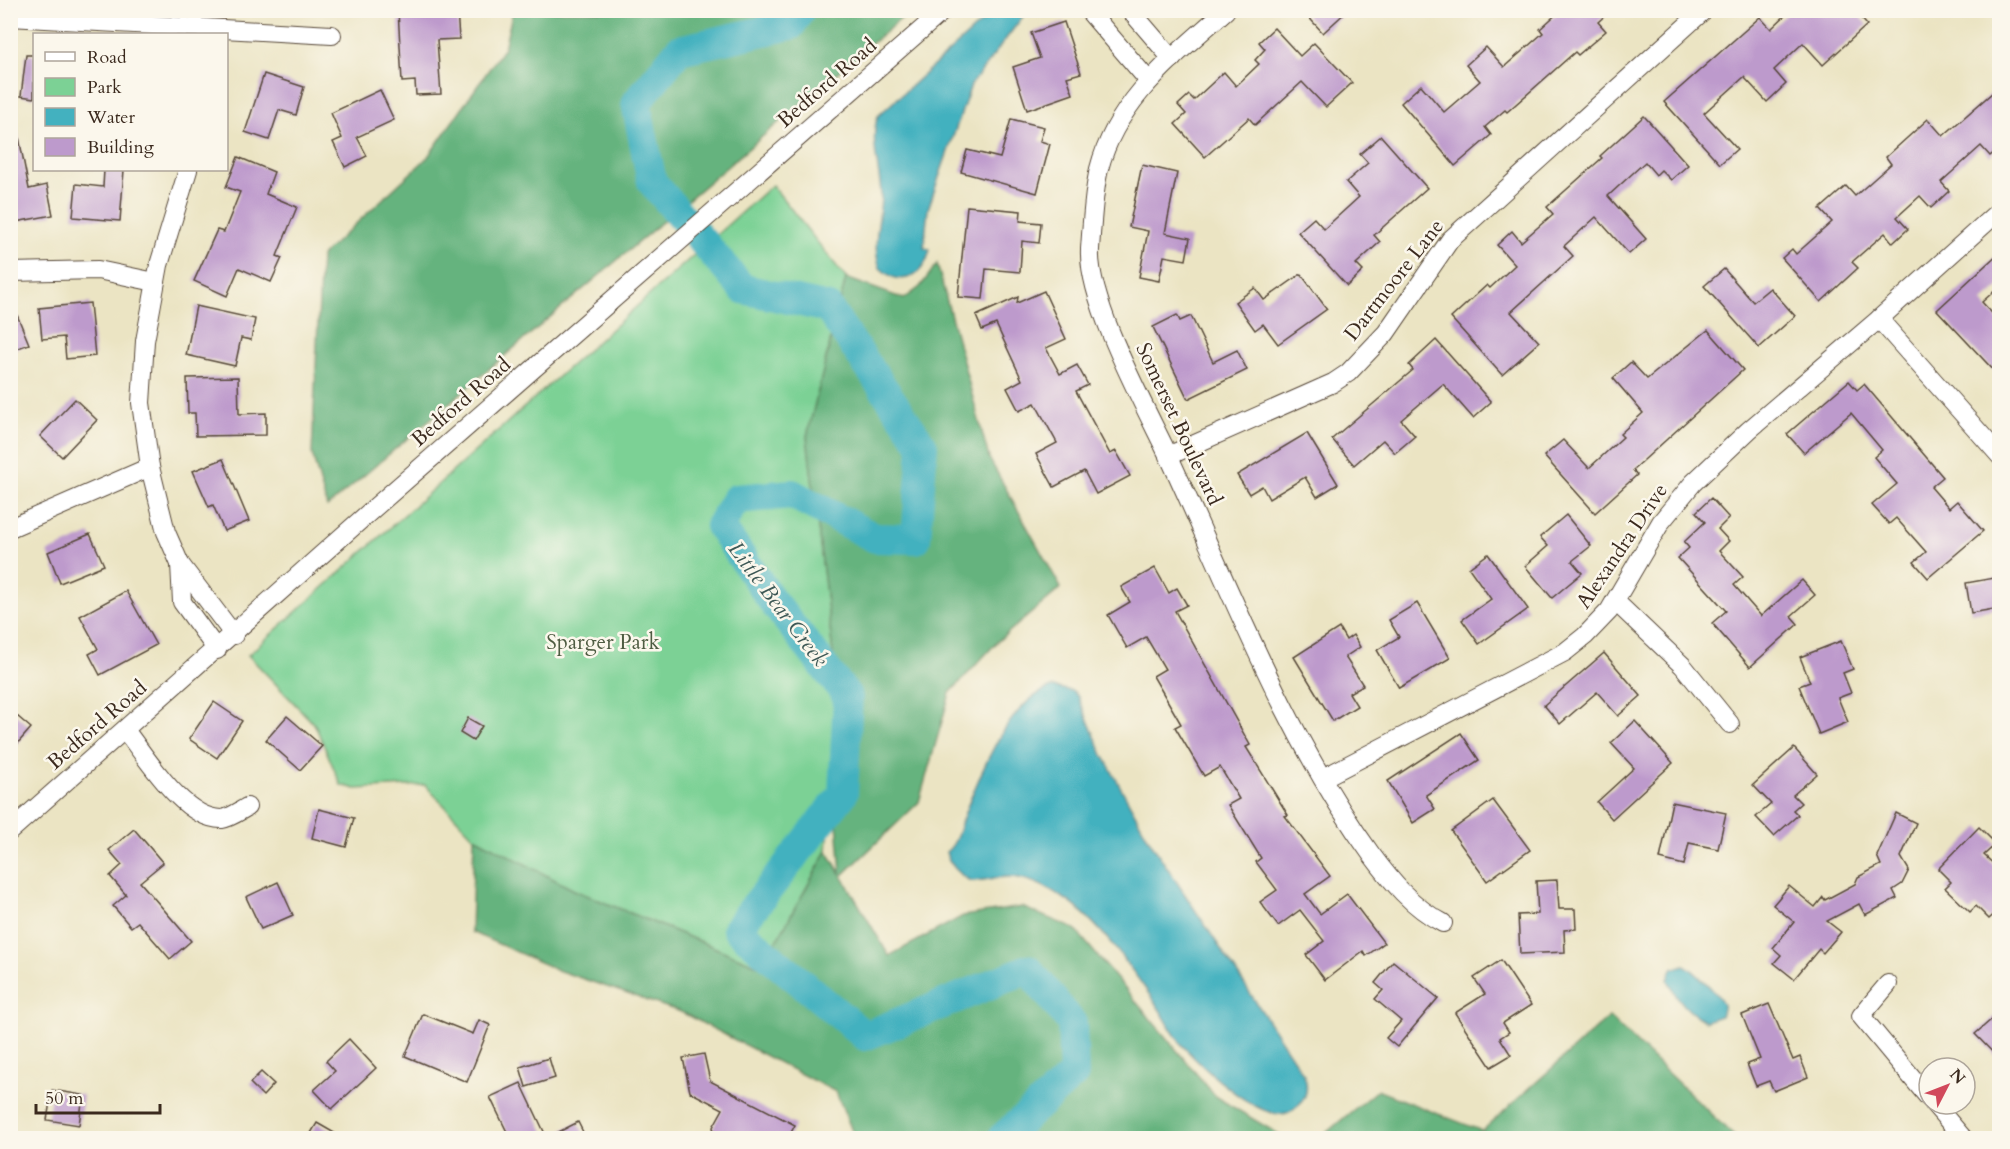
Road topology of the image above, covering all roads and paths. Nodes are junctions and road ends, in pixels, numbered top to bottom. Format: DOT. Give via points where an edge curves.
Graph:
graph roads {
  1 [pos="944,10"];
  2 [pos="1088,10"];
  3 [pos="1130,10"];
  4 [pos="1226,10"];
  5 [pos="1704,10"];
  6 [pos="10,17"];
  7 [pos="224,24"];
  8 [pos="332,35"];
  9 [pos="1172,59"];
  10 [pos="1148,80"];
  11 [pos="188,171"];
  12 [pos="2000,210"];
  13 [pos="10,272"];
  14 [pos="155,282"];
  15 [pos="1879,319"];
  16 [pos="1168,456"];
  17 [pos="2000,456"];
  18 [pos="150,467"];
  19 [pos="10,528"];
  20 [pos="180,564"];
  21 [pos="1615,601"];
  22 [pos="234,635"];
  23 [pos="217,650"];
  24 [pos="1730,724"];
  25 [pos="125,730"];
  26 [pos="1323,778"];
  27 [pos="247,807"];
  28 [pos="10,831"];
  29 [pos="1443,923"];
  30 [pos="1888,984"];
  31 [pos="1917,1084"];
  32 [pos="1944,1116"];
  33 [pos="1963,1138"];
  1 -- 22 [label="street, Bedford Road"];
  2 -- 10 [label="street"];
  3 -- 9 [label="street"];
  4 -- 9 [label="street, Somerset Boulevard"];
  5 -- 16 [label="street, Dartmoore Lane" via="1450,240 1386,333 1348,373"];
  6 -- 7 [label="street"];
  7 -- 8 [label="street"];
  9 -- 10 [label="street, Somerset Boulevard"];
  10 -- 16 [label="street, Somerset Boulevard" via="1114,128 1099,170 1090,251 1099,299"];
  11 -- 14 [label="street"];
  12 -- 15 [label="street, Alexandra Drive"];
  13 -- 14 [label="street" via="98,270"];
  14 -- 18 [label="street" via="145,341 141,403"];
  15 -- 17 [label="street"];
  15 -- 21 [label="street, Alexandra Drive" via="1693,483 1661,522"];
  16 -- 26 [label="street, Somerset Boulevard" via="1288,715"];
  18 -- 19 [label="street"];
  18 -- 20 [label="street" via="166,532"];
  20 -- 22 [label="street"];
  20 -- 23 [label="street" via="182,602"];
  21 -- 24 [label="street" via="1683,666"];
  21 -- 26 [label="street, Alexandra Drive" via="1585,636 1565,652"];
  22 -- 23 [label="street, Bedford Road"];
  23 -- 25 [label="street, Bedford Road"];
  25 -- 27 [label="street" via="177,795 201,815 224,819"];
  25 -- 28 [label="street, Bedford Road"];
  26 -- 29 [label="street, Somerset Boulevard" via="1395,884 1415,905"];
  30 -- 31 [label="street" via="1861,1016"];
  32 -- 33 [label="street"];
}
